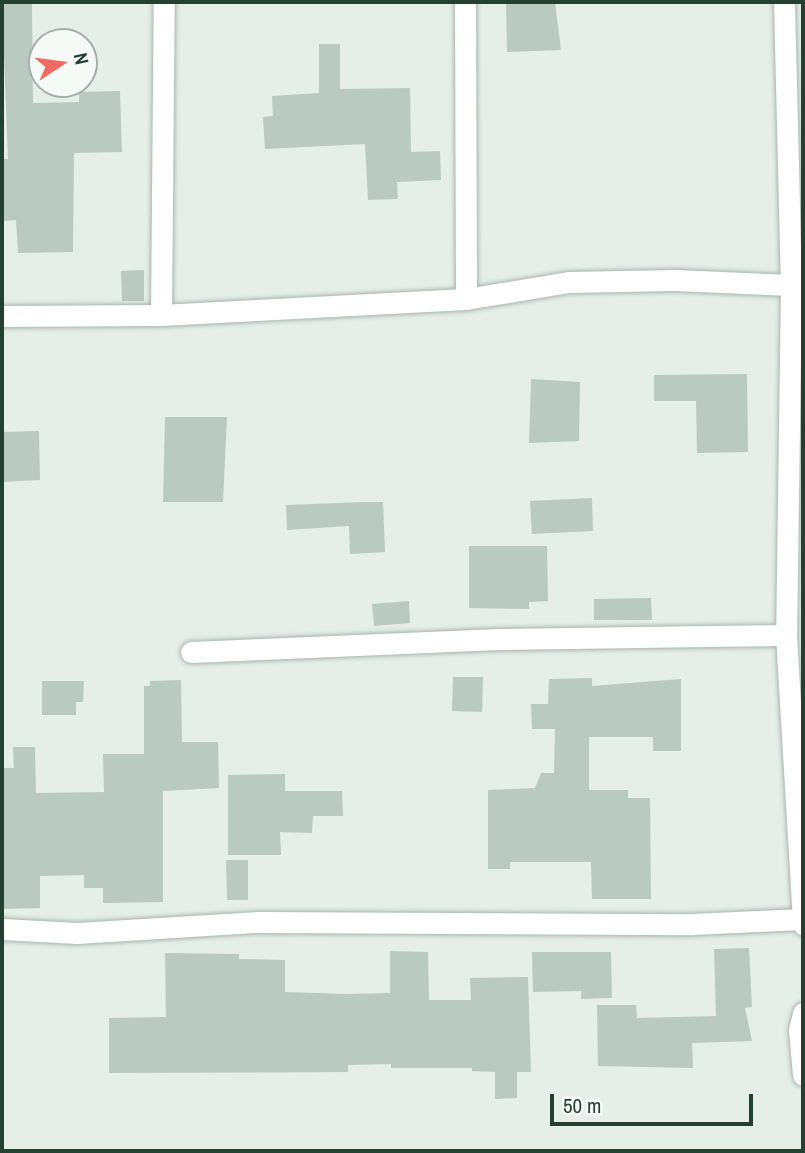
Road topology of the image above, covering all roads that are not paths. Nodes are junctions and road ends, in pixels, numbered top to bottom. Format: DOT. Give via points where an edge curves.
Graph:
graph roads {
  1 [pos="164,2"];
  2 [pos="465,2"];
  3 [pos="784,2"];
  4 [pos="797,291"];
  5 [pos="466,299"];
  6 [pos="161,315"];
  7 [pos="2,316"];
  8 [pos="786,635"];
  9 [pos="191,652"];
  10 [pos="803,922"];
  11 [pos="2,929"];
  12 [pos="803,1013"];
  13 [pos="803,1075"];
  1 -- 6 [label="street"];
  2 -- 5 [label="street"];
  3 -- 4 [label="street"];
  4 -- 5 [label="street" via="675,280 569,282"];
  4 -- 8 [label="street"];
  5 -- 6 [label="street"];
  6 -- 7 [label="street"];
  8 -- 9 [label="street" via="499,639"];
  8 -- 10 [label="street"];
  10 -- 11 [label="street" via="259,922 77,933"];
  12 -- 13 [label="street" via="799,1030"];
}
